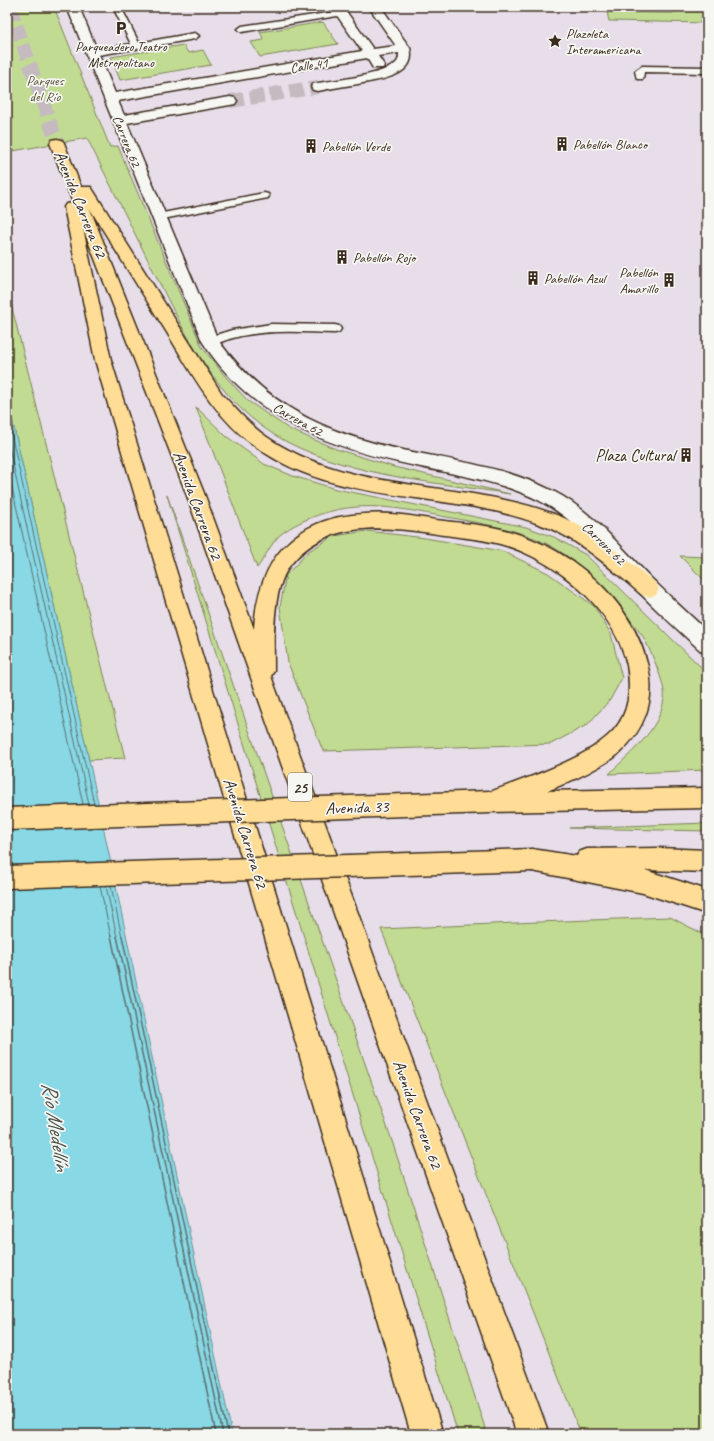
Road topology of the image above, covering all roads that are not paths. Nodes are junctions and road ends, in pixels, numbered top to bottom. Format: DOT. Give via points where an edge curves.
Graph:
graph roads {
  1 [pos="73,7"];
  2 [pos="117,7"];
  3 [pos="375,7"];
  4 [pos="339,10"];
  5 [pos="242,29"];
  6 [pos="195,36"];
  7 [pos="136,46"];
  8 [pos="404,48"];
  9 [pos="92,53"];
  10 [pos="370,54"];
  11 [pos="707,70"];
  12 [pos="640,74"];
  13 [pos="384,75"];
  14 [pos="318,86"];
  15 [pos="110,98"];
  16 [pos="230,101"];
  17 [pos="119,120"];
  18 [pos="57,143"];
  19 [pos="264,196"];
  20 [pos="158,217"];
  21 [pos="336,329"];
  22 [pos="210,341"];
  23 [pos="649,589"];
  24 [pos="707,644"];
  25 [pos="263,682"];
  26 [pos="707,798"];
  27 [pos="490,802"];
  28 [pos="7,819"];
  29 [pos="532,860"];
  30 [pos="707,861"];
  31 [pos="7,877"];
  32 [pos="707,902"];
  33 [pos="427,1434"];
  34 [pos="533,1434"];
  1 -- 9 [label="street, Carrera 62"];
  2 -- 7 [label="lane"];
  3 -- 8 [label="street"];
  4 -- 5 [label="lane"];
  4 -- 10 [label="street"];
  6 -- 7 [label="lane"];
  7 -- 9 [label="lane"];
  8 -- 10 [label="street, Calle 41"];
  8 -- 13 [label="street, Calle 41" via="405,56 400,67"];
  9 -- 15 [label="street, Carrera 62"];
  10 -- 13 [label="street"];
  10 -- 15 [label="street, Calle 41"];
  11 -- 12 [label="lane"];
  13 -- 14 [label="street, Calle 41"];
  15 -- 17 [label="street, Carrera 62"];
  16 -- 17 [label="street"];
  17 -- 20 [label="street, Carrera 62"];
  18 -- 23 [label="main road" via="216,398 242,426 267,446 330,476 386,488 481,501 524,511 561,524 591,543"];
  18 -- 25 [label="main road, Avenida Carrera 62 / 25" via="195,493"];
  18 -- 33 [label="main road, Avenida Carrera 62" via="103,360"];
  19 -- 20 [label="lane"];
  20 -- 22 [label="street, Carrera 62"];
  21 -- 22 [label="lane" via="271,328 232,334"];
  22 -- 23 [label="street, Carrera 62" via="232,372 253,391 298,421 325,434 372,450 498,477 551,498 596,533"];
  23 -- 24 [label="street, Carrera 62"];
  25 -- 27 [label="main road" via="268,594 277,570 293,549 314,534 336,524 364,520 404,522 502,537 534,550 566,567 588,585 622,624 633,647 641,695 637,712 628,729 611,747 580,766"];
  25 -- 34 [label="main road, Avenida Carrera 62 / 25"];
  26 -- 27 [label="main road, Avenida 33"];
  27 -- 28 [label="main road, Avenida 33, bridge"];
  29 -- 30 [label="main road"];
  29 -- 31 [label="main road, bridge"];
  29 -- 32 [label="main road" via="606,872 665,887"];
}
